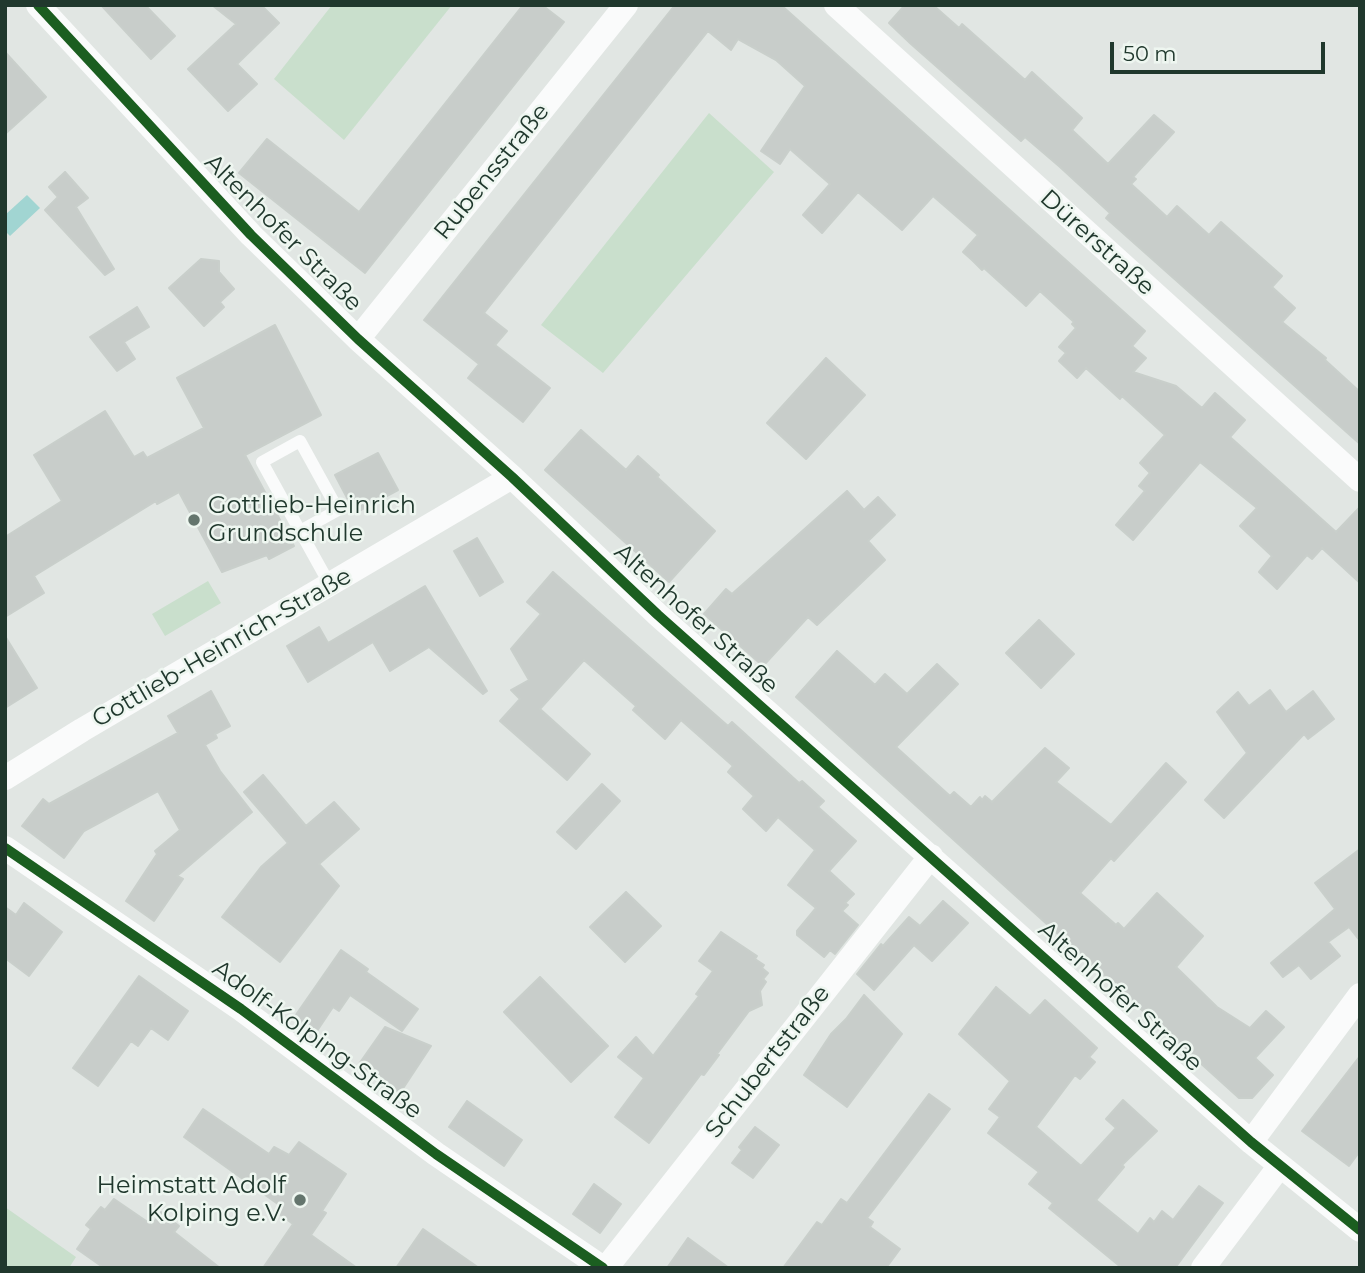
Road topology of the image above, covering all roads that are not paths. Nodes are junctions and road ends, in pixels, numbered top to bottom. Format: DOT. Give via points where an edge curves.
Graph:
graph roads {
  1 [pos="38,5"];
  2 [pos="625,5"];
  3 [pos="836,5"];
  4 [pos="358,339"];
  5 [pos="512,477"];
  6 [pos="1360,480"];
  7 [pos="299,531"];
  8 [pos="330,585"];
  9 [pos="5,778"];
  10 [pos="5,848"];
  11 [pos="931,856"];
  12 [pos="1360,995"];
  13 [pos="1251,1142"];
  14 [pos="1279,1167"];
  15 [pos="1360,1230"];
  16 [pos="604,1268"];
  17 [pos="1203,1268"];
  1 -- 4 [label="street, Altenhofer Straße" via="251,235"];
  2 -- 4 [label="street, Rubensstraße"];
  3 -- 6 [label="street, Dürerstraße"];
  4 -- 5 [label="street, Altenhofer Straße"];
  5 -- 8 [label="street, Gottlieb-Heinrich-Straße"];
  5 -- 11 [label="street, Altenhofer Straße" via="658,615"];
  7 -- 7 [label="lane" via="262,462 300,441 338,510"];
  7 -- 8 [label="lane"];
  8 -- 9 [label="street, Gottlieb-Heinrich-Straße"];
  10 -- 16 [label="street, Adolf-Kolping-Straße"];
  11 -- 13 [label="street, Altenhofer Straße"];
  11 -- 16 [label="street, Schubertstraße"];
  12 -- 13 [label="street"];
  13 -- 14 [label="street, Altenhofer Straße"];
  14 -- 15 [label="street, Altenhofer Straße"];
  14 -- 17 [label="street"];
}
